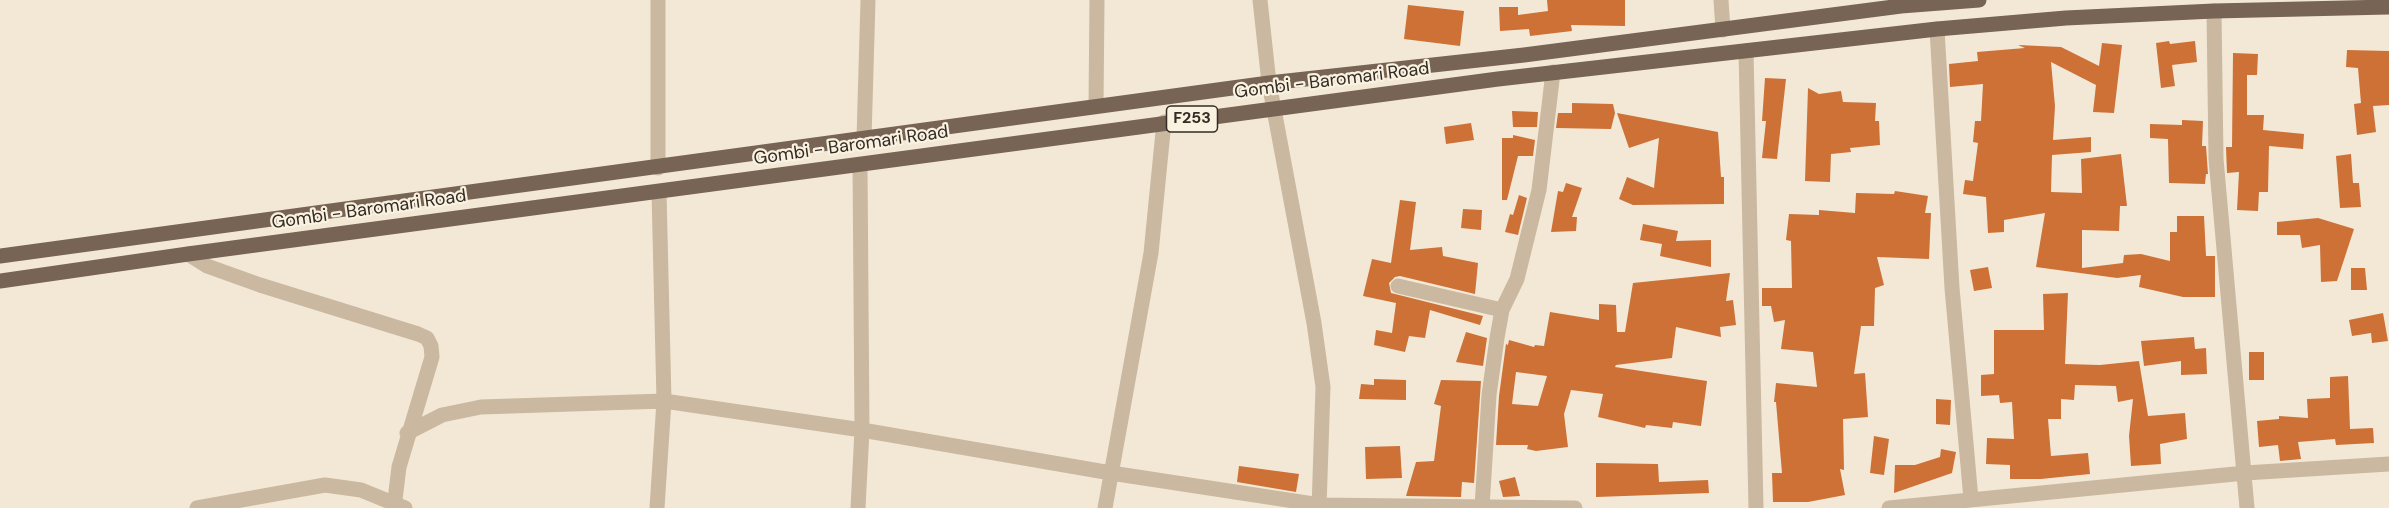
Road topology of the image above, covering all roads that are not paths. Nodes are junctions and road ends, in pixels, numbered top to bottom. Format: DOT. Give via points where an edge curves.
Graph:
graph roads {
  1 [pos="658,0"];
  2 [pos="867,0"];
  3 [pos="1097,0"];
  4 [pos="1260,0"];
  5 [pos="1721,0"];
  6 [pos="1979,0"];
  7 [pos="1924,2"];
  8 [pos="2389,7"];
  9 [pos="2214,11"];
  10 [pos="1937,29"];
  11 [pos="1723,30"];
  12 [pos="1746,51"];
  13 [pos="1553,72"];
  14 [pos="1269,83"];
  15 [pos="1096,106"];
  16 [pos="1274,109"];
  17 [pos="1164,122"];
  18 [pos="864,139"];
  19 [pos="860,165"];
  20 [pos="658,168"];
  21 [pos="659,192"];
  22 [pos="188,254"];
  23 [pos="0,256"];
  24 [pos="0,281"];
  25 [pos="1398,286"];
  26 [pos="1502,310"];
  27 [pos="664,401"];
  28 [pos="862,430"];
  29 [pos="408,433"];
  30 [pos="2389,464"];
  31 [pos="1111,473"];
  32 [pos="2245,473"];
  33 [pos="1971,499"];
  34 [pos="1989,503"];
  35 [pos="1320,506"];
  36 [pos="398,507"];
  37 [pos="1482,507"];
  38 [pos="197,508"];
  39 [pos="657,508"];
  40 [pos="858,508"];
  41 [pos="1105,508"];
  42 [pos="1575,508"];
  43 [pos="1756,508"];
  44 [pos="1889,508"];
  45 [pos="2247,508"];
  1 -- 20 [label="street"];
  2 -- 18 [label="street"];
  3 -- 15 [label="street"];
  4 -- 14 [label="street"];
  5 -- 11 [label="street"];
  6 -- 7 [label="main road, Gombi - Baromari Road / F253"];
  7 -- 11 [label="main road, Gombi - Baromari Road / F253"];
  8 -- 9 [label="main road, Gombi - Baromari Road / F253"];
  9 -- 10 [label="main road, Gombi - Baromari Road / F253"];
  9 -- 32 [label="street" via="2216,159"];
  10 -- 12 [label="main road, Gombi - Baromari Road / F253"];
  10 -- 33 [label="street" via="1952,288"];
  11 -- 14 [label="main road, Gombi - Baromari Road / F253"];
  12 -- 13 [label="main road, Gombi - Baromari Road / F253"];
  12 -- 43 [label="street"];
  13 -- 16 [label="main road, Gombi - Baromari Road / F253"];
  13 -- 26 [label="street" via="1539,190 1517,279"];
  14 -- 15 [label="main road, Gombi - Baromari Road / F253"];
  14 -- 16 [label="street"];
  15 -- 18 [label="main road, Gombi - Baromari Road / F253"];
  16 -- 17 [label="main road, Gombi - Baromari Road / F253"];
  16 -- 35 [label="street" via="1323,387"];
  17 -- 19 [label="main road, Gombi - Baromari Road / F253"];
  17 -- 31 [label="street" via="1151,253"];
  18 -- 20 [label="main road, Gombi - Baromari Road / F253"];
  19 -- 21 [label="main road, Gombi - Baromari Road / F253"];
  19 -- 28 [label="street"];
  20 -- 23 [label="main road, Gombi - Baromari Road / F253"];
  21 -- 22 [label="main road, Gombi - Baromari Road / F253"];
  21 -- 27 [label="street"];
  22 -- 24 [label="main road, Gombi - Baromari Road / F253"];
  22 -- 29 [label="street" via="207,266 260,285 427,338 432,357"];
  25 -- 26 [label="street"];
  26 -- 37 [label="street" via="1489,394"];
  27 -- 28 [label="street"];
  27 -- 29 [label="street" via="482,407 442,415"];
  27 -- 39 [label="street"];
  28 -- 31 [label="street"];
  28 -- 40 [label="street"];
  29 -- 36 [label="street" via="399,467"];
  30 -- 32 [label="street"];
  31 -- 35 [label="street"];
  31 -- 41 [label="street"];
  32 -- 34 [label="street"];
  32 -- 45 [label="street"];
  33 -- 34 [label="street"];
  33 -- 44 [label="street"];
  35 -- 37 [label="street"];
  36 -- 38 [label="street" via="361,490 325,485"];
  37 -- 42 [label="street"];
}
